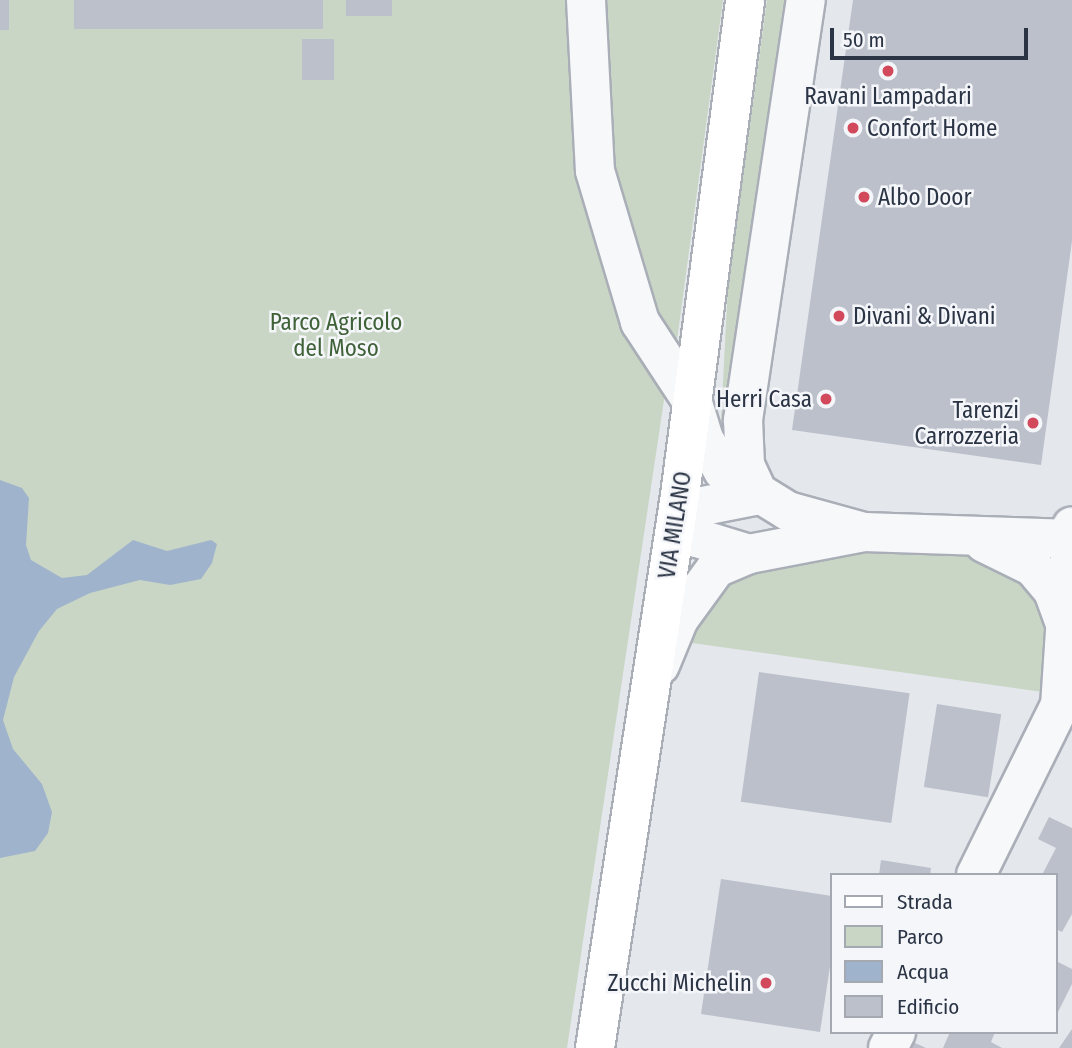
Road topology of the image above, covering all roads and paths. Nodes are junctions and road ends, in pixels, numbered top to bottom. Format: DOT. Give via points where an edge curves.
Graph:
graph roads {
  1 [pos="586,0"];
  2 [pos="745,0"];
  3 [pos="806,0"];
  4 [pos="693,403"];
  5 [pos="759,495"];
  6 [pos="676,522"];
  7 [pos="864,532"];
  8 [pos="951,535"];
  9 [pos="1071,535"];
  10 [pos="749,554"];
  11 [pos="1066,626"];
  12 [pos="649,692"];
  13 [pos="1066,693"];
  14 [pos="976,873"];
  15 [pos="595,1048"];
  1 -- 4 [label="street" via="595,171 640,322"];
  2 -- 4 [label="main road, VIA MILANO"];
  3 -- 5 [label="street" via="743,420 745,465"];
  4 -- 5 [label="street" via="704,439 723,471"];
  4 -- 6 [label="main road, VIA MILANO"];
  5 -- 6 [label="street" via="703,506"];
  5 -- 7 [label="street" via="788,511"];
  6 -- 10 [label="street" via="697,538"];
  6 -- 12 [label="main road, VIA MILANO"];
  7 -- 8 [label="street"];
  7 -- 10 [label="street"];
  8 -- 9 [label="street"];
  8 -- 11 [label="street" via="997,546 1034,566 1053,591"];
  9 -- 11 [label="street"];
  10 -- 12 [label="street" via="716,568 687,609"];
  11 -- 13 [label="street"];
  12 -- 15 [label="main road, VIA MILANO"];
  13 -- 14 [label="street"];
}
